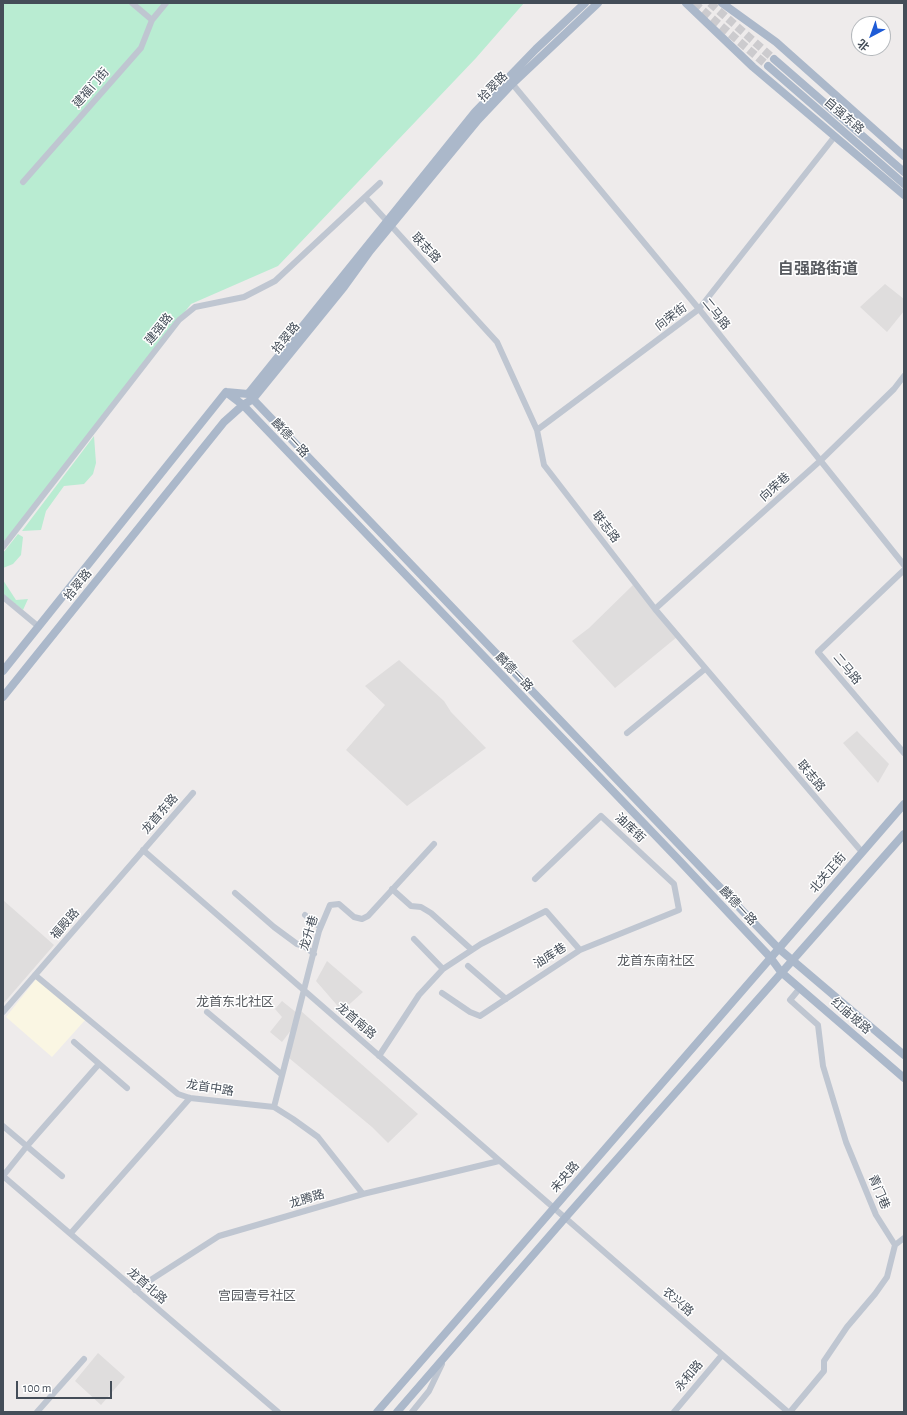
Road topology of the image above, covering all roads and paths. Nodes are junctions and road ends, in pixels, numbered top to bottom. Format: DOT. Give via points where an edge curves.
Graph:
graph roads {
  1 [pos="132,3"];
  2 [pos="166,3"];
  3 [pos="585,3"];
  4 [pos="598,3"];
  5 [pos="686,3"];
  6 [pos="722,3"];
  7 [pos="152,20"];
  8 [pos="774,59"];
  9 [pos="768,66"];
  10 [pos="510,81"];
  11 [pos="835,136"];
  12 [pos="904,156"];
  13 [pos="904,172"];
  14 [pos="23,182"];
  15 [pos="380,183"];
  16 [pos="904,184"];
  17 [pos="904,195"];
  18 [pos="365,197"];
  19 [pos="389,223"];
  20 [pos="699,309"];
  21 [pos="904,376"];
  22 [pos="226,392"];
  23 [pos="250,397"];
  24 [pos="243,405"];
  25 [pos="537,430"];
  26 [pos="820,462"];
  27 [pos="3,547"];
  28 [pos="904,566"];
  29 [pos="904,570"];
  30 [pos="3,597"];
  31 [pos="655,609"];
  32 [pos="40,627"];
  33 [pos="706,668"];
  34 [pos="3,671"];
  35 [pos="3,697"];
  36 [pos="627,733"];
  37 [pos="904,753"];
  38 [pos="194,793"];
  39 [pos="904,804"];
  40 [pos="904,834"];
  41 [pos="434,844"];
  42 [pos="143,850"];
  43 [pos="862,852"];
  44 [pos="535,880"];
  45 [pos="392,889"];
  46 [pos="235,893"];
  47 [pos="679,910"];
  48 [pos="305,915"];
  49 [pos="320,927"];
  50 [pos="414,939"];
  51 [pos="778,948"];
  52 [pos="471,949"];
  53 [pos="580,950"];
  54 [pos="314,954"];
  55 [pos="770,957"];
  56 [pos="793,959"];
  57 [pos="468,966"];
  58 [pos="443,969"];
  59 [pos="781,972"];
  60 [pos="35,975"];
  61 [pos="800,988"];
  62 [pos="304,990"];
  63 [pos="442,994"];
  64 [pos="506,999"];
  65 [pos="3,1012"];
  66 [pos="208,1012"];
  67 [pos="74,1042"];
  68 [pos="379,1056"];
  69 [pos="904,1056"];
  70 [pos="99,1064"];
  71 [pos="281,1074"];
  72 [pos="904,1078"];
  73 [pos="127,1088"];
  74 [pos="190,1098"];
  75 [pos="274,1107"];
  76 [pos="3,1126"];
  77 [pos="27,1146"];
  78 [pos="499,1161"];
  79 [pos="3,1176"];
  80 [pos="62,1176"];
  81 [pos="363,1194"];
  82 [pos="554,1209"];
  83 [pos="564,1218"];
  84 [pos="71,1233"];
  85 [pos="904,1238"];
  86 [pos="895,1246"];
  87 [pos="135,1290"];
  88 [pos="448,1353"];
  89 [pos="722,1355"];
  90 [pos="84,1359"];
  91 [pos="37,1412"];
  92 [pos="278,1412"];
  93 [pos="377,1412"];
  94 [pos="397,1412"];
  95 [pos="412,1412"];
  96 [pos="674,1412"];
  97 [pos="789,1412"];
  1 -- 7 [label="street"];
  2 -- 7 [label="street, 建福门街"];
  3 -- 10 [label="main road, 拾翠路"];
  4 -- 10 [label="main road, 拾翠路"];
  5 -- 11 [label="main road" via="753,67"];
  6 -- 12 [label="main road" via="776,42"];
  7 -- 14 [label="street, 建福门街" via="141,48"];
  8 -- 13 [label="main road, 自强东路"];
  9 -- 16 [label="main road, 自强东路"];
  10 -- 19 [label="main road, 拾翠路"];
  10 -- 20 [label="street, 二马路"];
  11 -- 17 [label="main road"];
  11 -- 20 [label="street, 向荣街"];
  15 -- 18 [label="street, 建强路"];
  18 -- 19 [label="street, 联志路"];
  18 -- 27 [label="street, 建强路" via="275,281 244,297 194,307 180,320"];
  19 -- 23 [label="main road, 拾翠路"];
  19 -- 25 [label="street, 联志路" via="497,342"];
  20 -- 25 [label="street, 向荣街"];
  20 -- 26 [label="street, 二马路"];
  21 -- 26 [label="street, 向荣巷"];
  22 -- 23 [label="main road"];
  22 -- 24 [label="main road, 麟德一路"];
  22 -- 32 [label="main road, 拾翠路" via="80,573"];
  23 -- 24 [label="main road, 拾翠路"];
  23 -- 51 [label="main road, 麟德一路"];
  24 -- 35 [label="main road, 拾翠路" via="224,422"];
  24 -- 55 [label="main road, 麟德一路"];
  25 -- 31 [label="street, 联志路" via="544,465"];
  26 -- 28 [label="street, 二马路"];
  26 -- 31 [label="street, 向荣巷"];
  29 -- 37 [label="street, 二马路" via="818,652"];
  30 -- 32 [label="street"];
  31 -- 33 [label="street, 联志路"];
  32 -- 34 [label="main road, 拾翠路"];
  33 -- 36 [label="street"];
  33 -- 43 [label="street, 联志路"];
  38 -- 42 [label="street, 龙首东路"];
  39 -- 43 [label="main road, 北关正街"];
  40 -- 56 [label="main road"];
  41 -- 45 [label="street, 龙升巷"];
  42 -- 60 [label="street, 福殿路"];
  42 -- 62 [label="street, 龙首南路"];
  43 -- 51 [label="main road, 北关正街"];
  44 -- 47 [label="street, 油库街" via="601,816 674,884"];
  45 -- 49 [label="street, 龙升巷" via="368,916 362,919 354,917 339,904 330,905"];
  45 -- 52 [label="street" via="407,904 422,907 431,913"];
  46 -- 54 [label="street" via="274,927"];
  47 -- 53 [label="street, 油库巷"];
  48 -- 49 [label="street"];
  49 -- 54 [label="street, 龙升巷"];
  50 -- 58 [label="street"];
  51 -- 55 [label="main road, 北关正街"];
  51 -- 56 [label="main road, 麟德一路"];
  52 -- 53 [label="street" via="546,911"];
  52 -- 58 [label="street"];
  53 -- 64 [label="street, 油库巷"];
  54 -- 62 [label="street, 龙升巷"];
  55 -- 59 [label="main road, 麟德一路"];
  55 -- 82 [label="main road, 未央路"];
  56 -- 59 [label="main road"];
  56 -- 69 [label="main road, 红庙坡路"];
  57 -- 64 [label="street"];
  58 -- 68 [label="street" via="420,995"];
  59 -- 61 [label="main road, 红庙坡路"];
  59 -- 83 [label="main road"];
  60 -- 65 [label="street, 福殿路"];
  60 -- 74 [label="street, 龙首中路" via="178,1094"];
  61 -- 72 [label="main road, 红庙坡路"];
  61 -- 86 [label="street, 青门巷" via="790,1000 818,1025 823,1066 846,1142 876,1215"];
  62 -- 68 [label="street, 龙首南路"];
  62 -- 71 [label="street, 龙升巷"];
  63 -- 64 [label="street, 油库巷" via="478,1016"];
  66 -- 71 [label="street"];
  67 -- 70 [label="street"];
  68 -- 78 [label="street, 龙首南路"];
  70 -- 73 [label="street"];
  70 -- 77 [label="street"];
  71 -- 75 [label="street, 龙升巷"];
  74 -- 75 [label="street, 龙首中路"];
  74 -- 84 [label="street"];
  75 -- 81 [label="street, 龙首中路" via="318,1137"];
  76 -- 77 [label="street"];
  77 -- 79 [label="street"];
  77 -- 80 [label="street"];
  78 -- 81 [label="street, 龙腾路"];
  78 -- 82 [label="street, 龙首南路"];
  79 -- 84 [label="street, 龙首北路"];
  81 -- 87 [label="street, 龙腾路" via="219,1236"];
  82 -- 83 [label="street, 农兴路"];
  82 -- 93 [label="main road, 未央路"];
  83 -- 88 [label="main road"];
  83 -- 89 [label="street, 农兴路"];
  84 -- 87 [label="street, 龙首北路"];
  85 -- 86 [label="street"];
  86 -- 97 [label="street" via="887,1277 824,1361 824,1371"];
  87 -- 92 [label="street, 龙首北路"];
  88 -- 94 [label="main road"];
  88 -- 95 [label="street" via="429,1390"];
  89 -- 96 [label="street, 永和路"];
  89 -- 97 [label="street, 农兴路"];
  90 -- 91 [label="street"];
}
